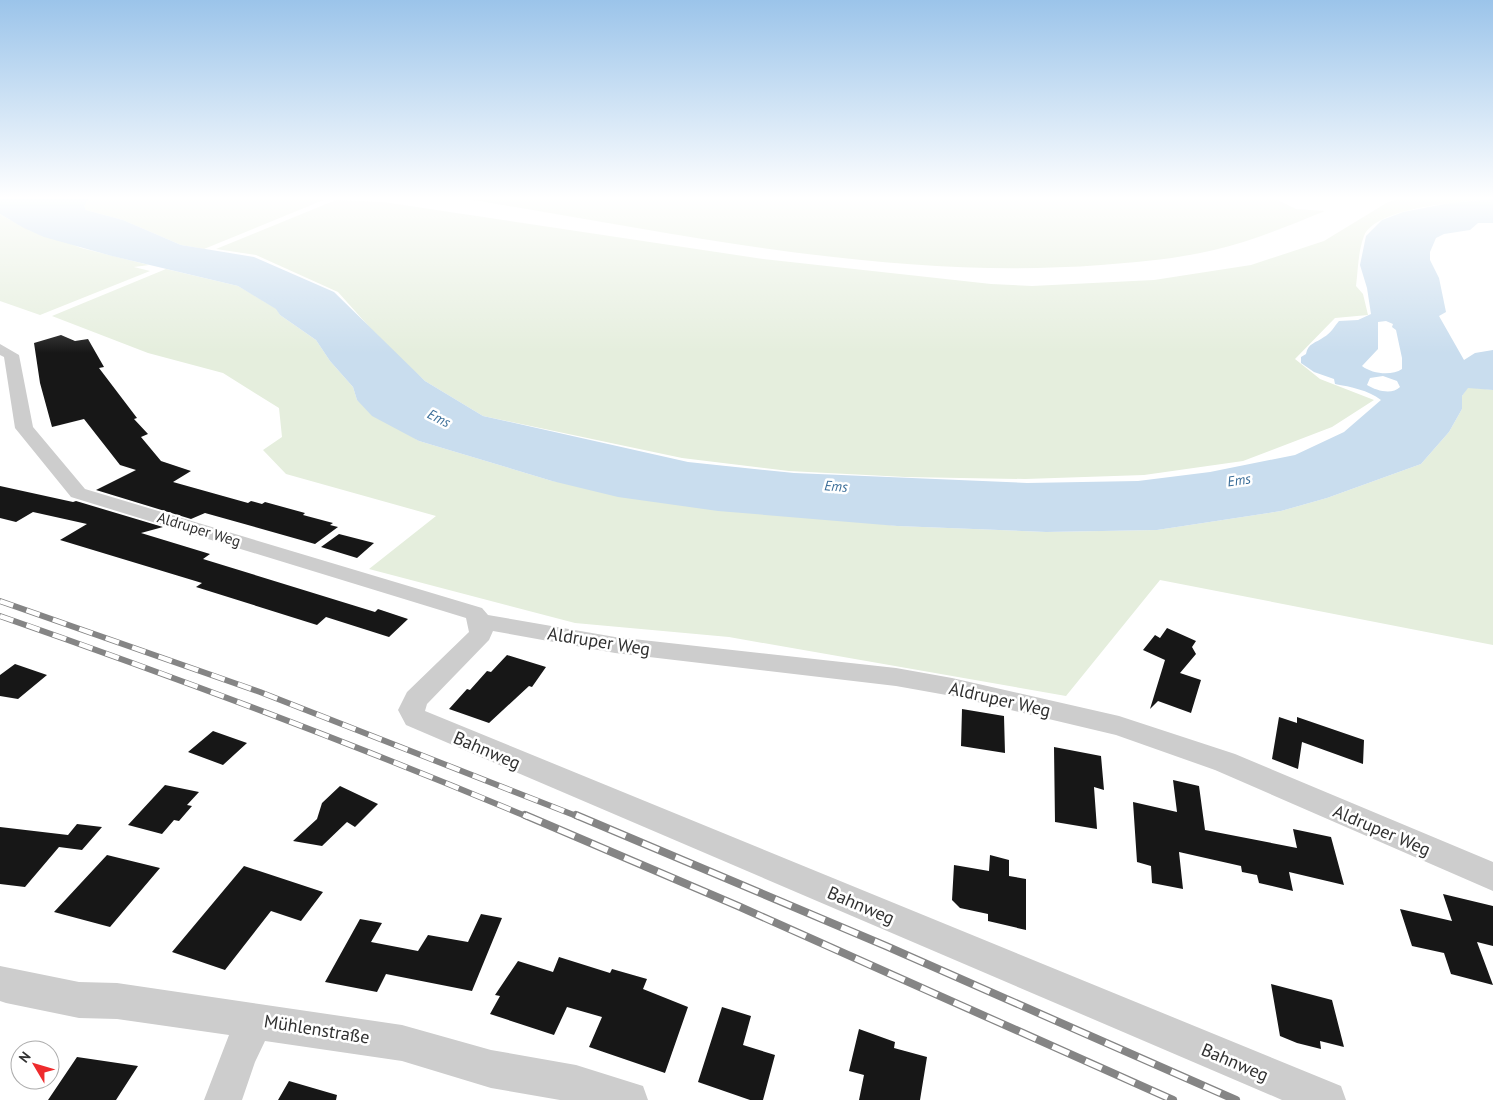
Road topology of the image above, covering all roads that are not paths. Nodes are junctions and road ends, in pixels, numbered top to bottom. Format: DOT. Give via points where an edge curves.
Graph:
graph roads {
  1 [pos="0,349"];
  2 [pos="480,621"];
  3 [pos="1493,877"];
  4 [pos="0,983"];
  5 [pos="256,1020"];
  6 [pos="223,1100"];
  7 [pos="629,1100"];
  8 [pos="1327,1100"];
  1 -- 2 [label="street, Aldruper Weg" via="11,355 24,428 78,493 474,612"];
  2 -- 3 [label="street, Aldruper Weg" via="615,645 896,677 1119,726 1225,762"];
  2 -- 8 [label="street, Bahnweg" via="481,634 416,699 411,710 415,718"];
  4 -- 5 [label="street, Mühlenstraße" via="79,1000 117,1000"];
  5 -- 6 [label="street" via="238,1056"];
  5 -- 7 [label="street, Mühlenstraße" via="402,1043 491,1069 576,1084"];
}
